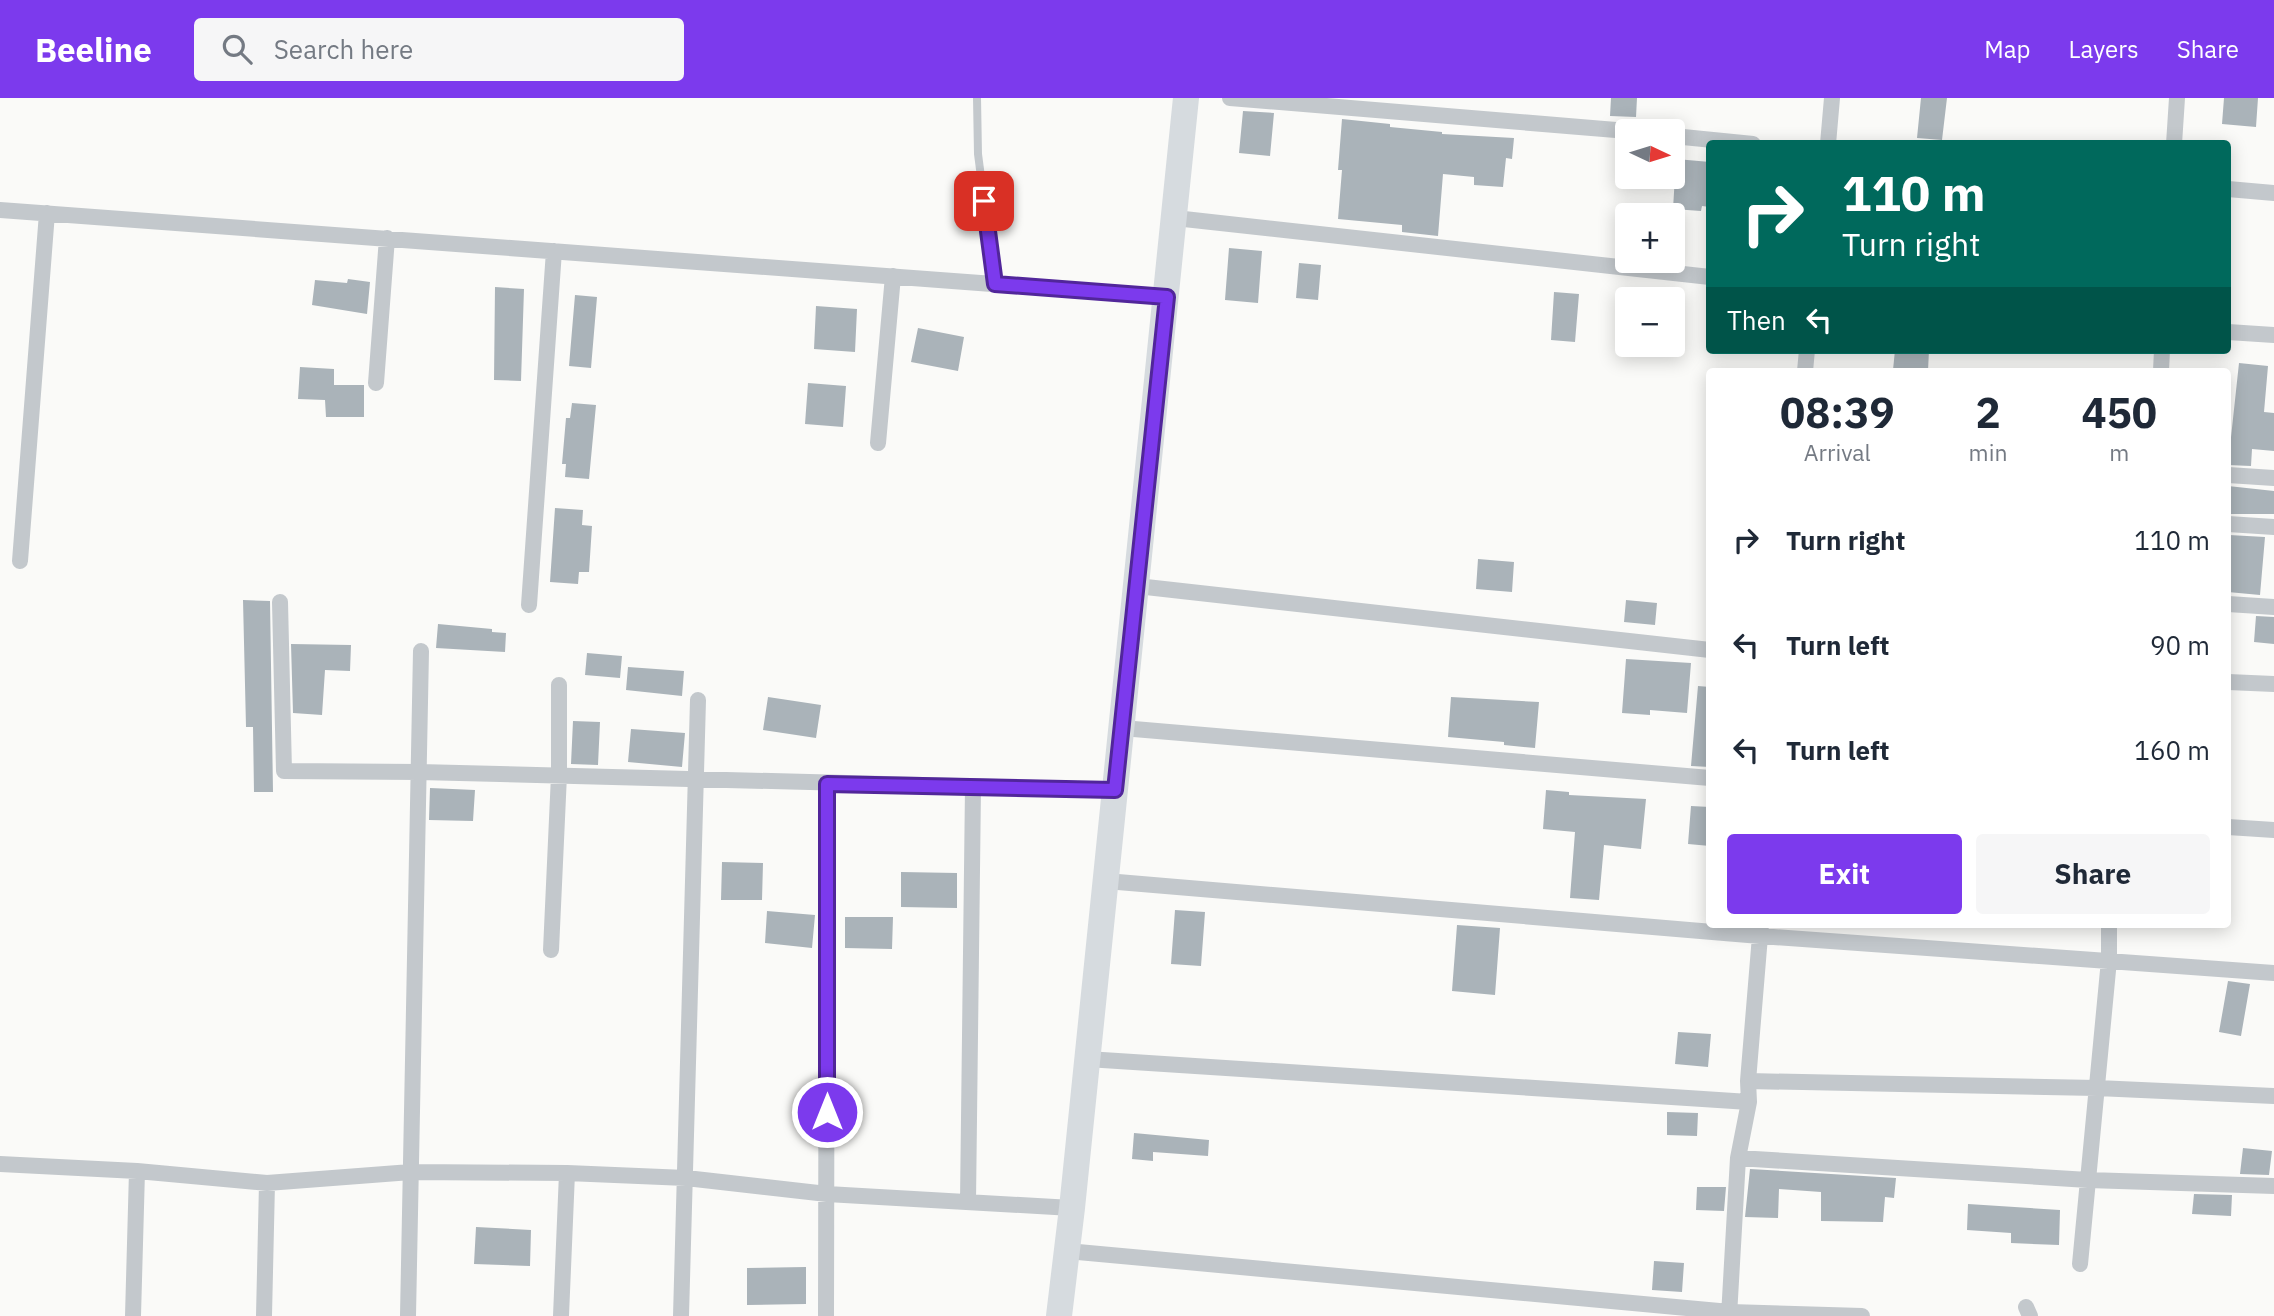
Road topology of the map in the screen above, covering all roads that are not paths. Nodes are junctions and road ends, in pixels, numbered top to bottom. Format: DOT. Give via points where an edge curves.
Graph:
graph roads {
  1 [pos="977,98"];
  2 [pos="1186,98"];
  3 [pos="1230,98"];
  4 [pos="1832,98"];
  5 [pos="2177,98"];
  6 [pos="1615,130"];
  7 [pos="1685,137"];
  8 [pos="1713,140"];
  9 [pos="1828,140"];
  10 [pos="2174,140"];
  11 [pos="2231,189"];
  12 [pos="2274,193"];
  13 [pos="0,210"];
  14 [pos="47,213"];
  15 [pos="1175,218"];
  16 [pos="387,238"];
  17 [pos="554,251"];
  18 [pos="893,276"];
  19 [pos="1706,277"];
  20 [pos="995,284"];
  21 [pos="1167,297"];
  22 [pos="2231,332"];
  23 [pos="2274,335"];
  24 [pos="376,383"];
  25 [pos="878,443"];
  26 [pos="2231,475"];
  27 [pos="2274,478"];
  28 [pos="2231,524"];
  29 [pos="2274,527"];
  30 [pos="20,561"];
  31 [pos="1137,586"];
  32 [pos="280,602"];
  33 [pos="2231,604"];
  34 [pos="529,605"];
  35 [pos="2274,607"];
  36 [pos="1706,650"];
  37 [pos="421,651"];
  38 [pos="2231,682"];
  39 [pos="2274,684"];
  40 [pos="559,685"];
  41 [pos="698,701"];
  42 [pos="1122,728"];
  43 [pos="419,772"];
  44 [pos="559,775"];
  45 [pos="1706,778"];
  46 [pos="695,779"];
  47 [pos="827,784"];
  48 [pos="973,787"];
  49 [pos="1115,790"];
  50 [pos="2231,827"];
  51 [pos="2274,830"];
  52 [pos="1106,881"];
  53 [pos="1706,926"];
  54 [pos="1733,928"];
  55 [pos="2109,928"];
  56 [pos="1760,930"];
  57 [pos="551,950"];
  58 [pos="2109,960"];
  59 [pos="2274,973"];
  60 [pos="1087,1059"];
  61 [pos="1748,1081"];
  62 [pos="2097,1088"];
  63 [pos="2274,1096"];
  64 [pos="1749,1102"];
  65 [pos="1738,1158"];
  66 [pos="0,1164"];
  67 [pos="137,1171"];
  68 [pos="411,1172"];
  69 [pos="567,1173"];
  70 [pos="685,1178"];
  71 [pos="2088,1180"];
  72 [pos="267,1183"];
  73 [pos="2274,1186"];
  74 [pos="827,1194"];
  75 [pos="968,1202"];
  76 [pos="1072,1208"];
  77 [pos="1066,1251"];
  78 [pos="2080,1264"];
  79 [pos="1730,1314"];
  80 [pos="133,1316"];
  81 [pos="264,1316"];
  82 [pos="408,1316"];
  83 [pos="561,1316"];
  84 [pos="681,1316"];
  85 [pos="826,1316"];
  86 [pos="1059,1316"];
  87 [pos="1862,1316"];
  1 -- 20 [label="lane" via="978,154"];
  2 -- 15 [label="main road"];
  3 -- 6 [label="street"];
  4 -- 9 [label="street"];
  5 -- 10 [label="street"];
  7 -- 8 [label="street"];
  11 -- 12 [label="street"];
  13 -- 14 [label="street"];
  14 -- 16 [label="street"];
  14 -- 30 [label="street"];
  15 -- 19 [label="street"];
  15 -- 21 [label="main road"];
  16 -- 17 [label="street"];
  16 -- 24 [label="street"];
  17 -- 18 [label="street"];
  17 -- 34 [label="street"];
  18 -- 20 [label="street"];
  18 -- 25 [label="street"];
  20 -- 21 [label="street"];
  21 -- 31 [label="main road"];
  22 -- 23 [label="street"];
  26 -- 27 [label="street"];
  28 -- 29 [label="street"];
  31 -- 36 [label="street"];
  31 -- 42 [label="main road"];
  32 -- 43 [label="street" via="285,771"];
  33 -- 35 [label="street"];
  37 -- 43 [label="street"];
  38 -- 39 [label="street"];
  40 -- 44 [label="street"];
  41 -- 46 [label="street"];
  42 -- 45 [label="street"];
  42 -- 49 [label="main road"];
  43 -- 44 [label="street"];
  43 -- 68 [label="street"];
  44 -- 46 [label="street"];
  44 -- 57 [label="street"];
  46 -- 47 [label="street"];
  46 -- 70 [label="street"];
  47 -- 48 [label="street"];
  47 -- 74 [label="street"];
  48 -- 49 [label="street"];
  48 -- 75 [label="street"];
  49 -- 52 [label="main road"];
  50 -- 51 [label="street"];
  52 -- 53 [label="street"];
  52 -- 60 [label="main road"];
  54 -- 56 [label="street"];
  55 -- 58 [label="street"];
  56 -- 58 [label="street"];
  56 -- 61 [label="street"];
  58 -- 59 [label="street"];
  58 -- 62 [label="street"];
  60 -- 64 [label="street"];
  60 -- 76 [label="main road"];
  61 -- 62 [label="street"];
  61 -- 64 [label="street"];
  62 -- 63 [label="street"];
  62 -- 71 [label="street"];
  64 -- 65 [label="street"];
  65 -- 71 [label="street"];
  65 -- 79 [label="street"];
  66 -- 67 [label="street"];
  67 -- 72 [label="street"];
  67 -- 80 [label="street"];
  68 -- 69 [label="street"];
  68 -- 72 [label="street"];
  68 -- 82 [label="street"];
  69 -- 70 [label="street"];
  69 -- 83 [label="street"];
  70 -- 74 [label="street"];
  70 -- 84 [label="street"];
  71 -- 73 [label="street"];
  71 -- 78 [label="street"];
  72 -- 81 [label="street"];
  74 -- 75 [label="street"];
  74 -- 85 [label="street"];
  75 -- 76 [label="street"];
  76 -- 77 [label="main road"];
  77 -- 79 [label="street"];
  77 -- 86 [label="main road"];
  79 -- 87 [label="street"];
}
